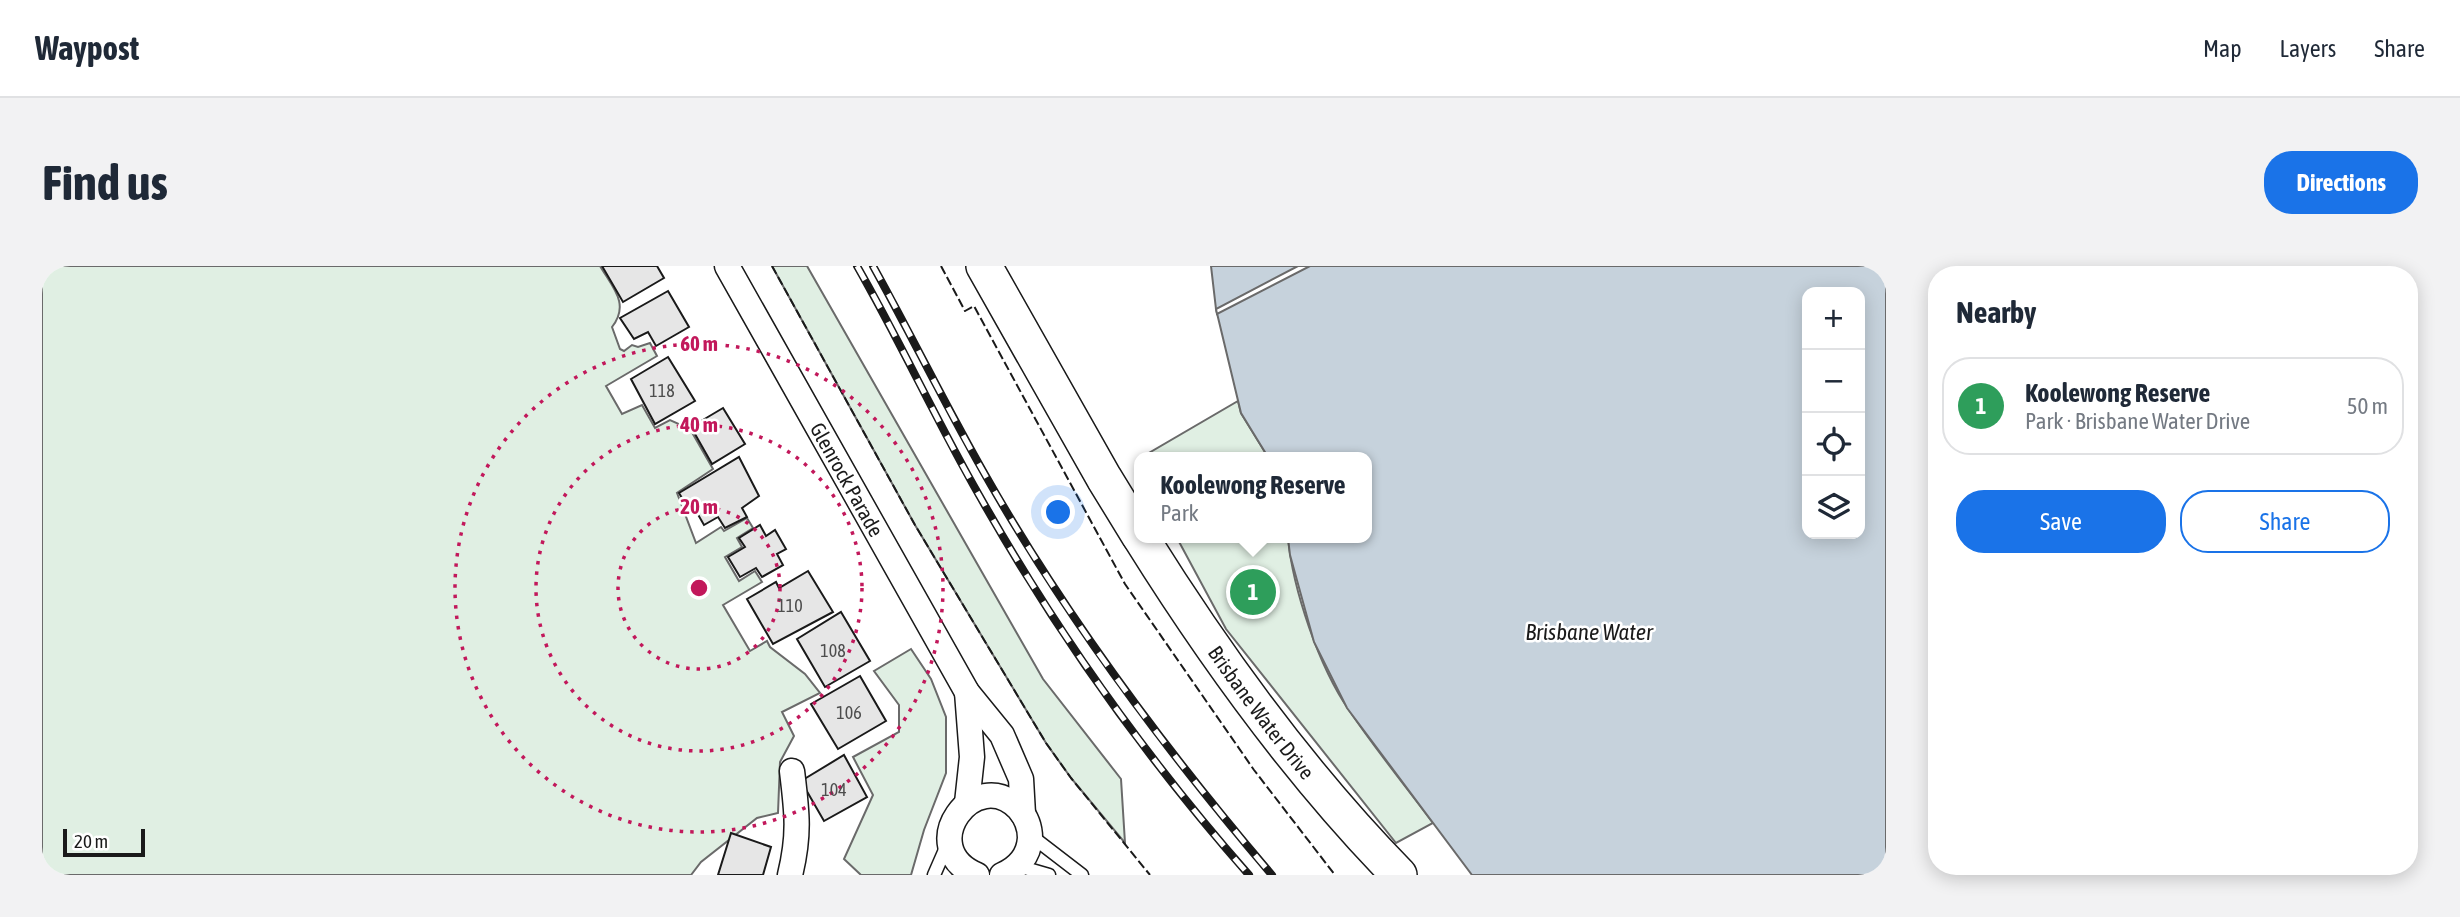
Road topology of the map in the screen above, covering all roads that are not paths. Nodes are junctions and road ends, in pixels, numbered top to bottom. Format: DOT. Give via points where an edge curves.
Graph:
graph roads {
  1 [pos="727,266"];
  2 [pos="984,266"];
  3 [pos="1134,526"];
  4 [pos="1145,543"];
  5 [pos="967,692"];
  6 [pos="792,771"];
  7 [pos="967,803"];
  8 [pos="1027,825"];
  9 [pos="950,841"];
  10 [pos="1011,871"];
  11 [pos="790,875"];
  12 [pos="934,875"];
  13 [pos="975,875"];
  14 [pos="1049,875"];
  15 [pos="1082,875"];
  16 [pos="1399,875"];
  1 -- 5 [label="street, Glenrock Parade"];
  2 -- 3 [label="main road, Brisbane Water Drive"];
  4 -- 16 [label="main road, Brisbane Water Drive" via="1253,702 1335,806"];
  5 -- 7 [label="street, Glenrock Parade" via="972,757"];
  5 -- 8 [label="street, Glenrock Parade" via="1002,735 1021,779"];
  6 -- 11 [label="street" via="799,822"];
  7 -- 8 [label="street" via="979,798 1004,799 1015,805"];
  7 -- 9 [label="street, Glenrock Parade" via="953,819"];
  8 -- 10 [label="street, Glenrock Parade" via="1029,846"];
  8 -- 15 [label="lane"];
  9 -- 12 [label="lane, Glenrock Parade"];
  9 -- 13 [label="street" via="957,861"];
  10 -- 14 [label="lane"];
}
